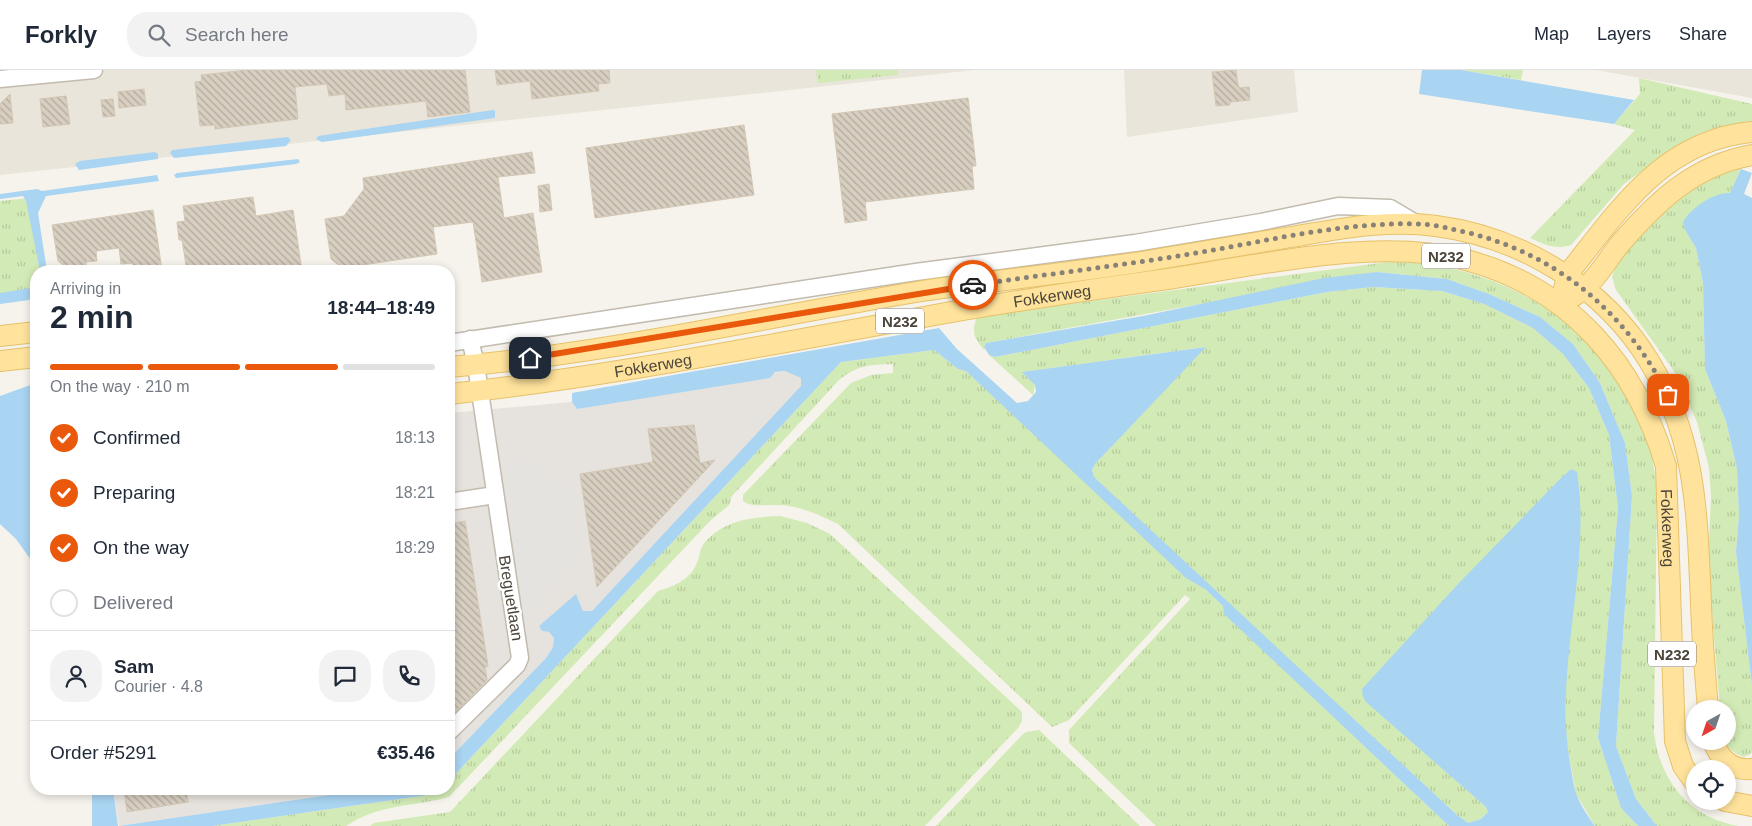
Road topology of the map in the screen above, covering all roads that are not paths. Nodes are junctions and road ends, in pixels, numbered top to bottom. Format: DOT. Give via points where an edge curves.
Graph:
graph roads {
  1 [pos="94,70"];
  2 [pos="0,79"];
  3 [pos="1752,132"];
  4 [pos="1752,155"];
  5 [pos="1417,224"];
  6 [pos="1567,276"];
  7 [pos="1585,289"];
  8 [pos="1560,305"];
  9 [pos="30,333"];
  10 [pos="0,336"];
  11 [pos="470,339"];
  12 [pos="455,342"];
  13 [pos="30,358"];
  14 [pos="0,362"];
  15 [pos="476,365"];
  16 [pos="455,367"];
  17 [pos="479,391"];
  18 [pos="455,393"];
  19 [pos="495,495"];
  20 [pos="455,501"];
  21 [pos="1707,700"];
  22 [pos="455,726"];
  23 [pos="1717,750"];
  24 [pos="1751,769"];
  25 [pos="1686,770"];
  26 [pos="1736,803"];
  27 [pos="1752,806"];
  1 -- 2 [label="street"];
  3 -- 6 [label="main road" via="1708,141 1680,155 1643,182"];
  4 -- 7 [label="main road" via="1714,164 1675,188 1619,246"];
  5 -- 6 [label="main road, Fokkerweg / N232" via="1449,228 1506,244"];
  5 -- 11 [label="street, Fokkerweg" via="1390,208 1338,206 1136,243"];
  5 -- 15 [label="main road, Fokkerweg / N232" via="1356,226 1142,262 924,291 692,332"];
  6 -- 7 [label="main road, Fokkerweg / N232"];
  6 -- 8 [label="main road"];
  7 -- 8 [label="main road"];
  7 -- 21 [label="main road, Fokkerweg / N232" via="1620,322 1646,356 1672,404 1685,442 1697,513"];
  8 -- 17 [label="main road, Fokkerweg / N232" via="1509,276 1445,255 1400,251 1322,256 958,311 732,352"];
  8 -- 25 [label="main road, Fokkerweg / N232" via="1596,338 1629,380 1650,418 1666,466 1674,741"];
  9 -- 10 [label="main road"];
  11 -- 12 [label="street, Fokkerweg"];
  11 -- 15 [label="street"];
  13 -- 14 [label="main road"];
  15 -- 16 [label="main road, Fokkerweg / N232"];
  15 -- 17 [label="street, Breguetlaan"];
  17 -- 18 [label="main road, Fokkerweg / N232"];
  17 -- 19 [label="street, Breguetlaan"];
  19 -- 20 [label="street"];
  19 -- 22 [label="street, Breguetlaan" via="520,658 517,665"];
  23 -- 24 [label="main road" via="1726,762"];
  26 -- 27 [label="main road"];
}
